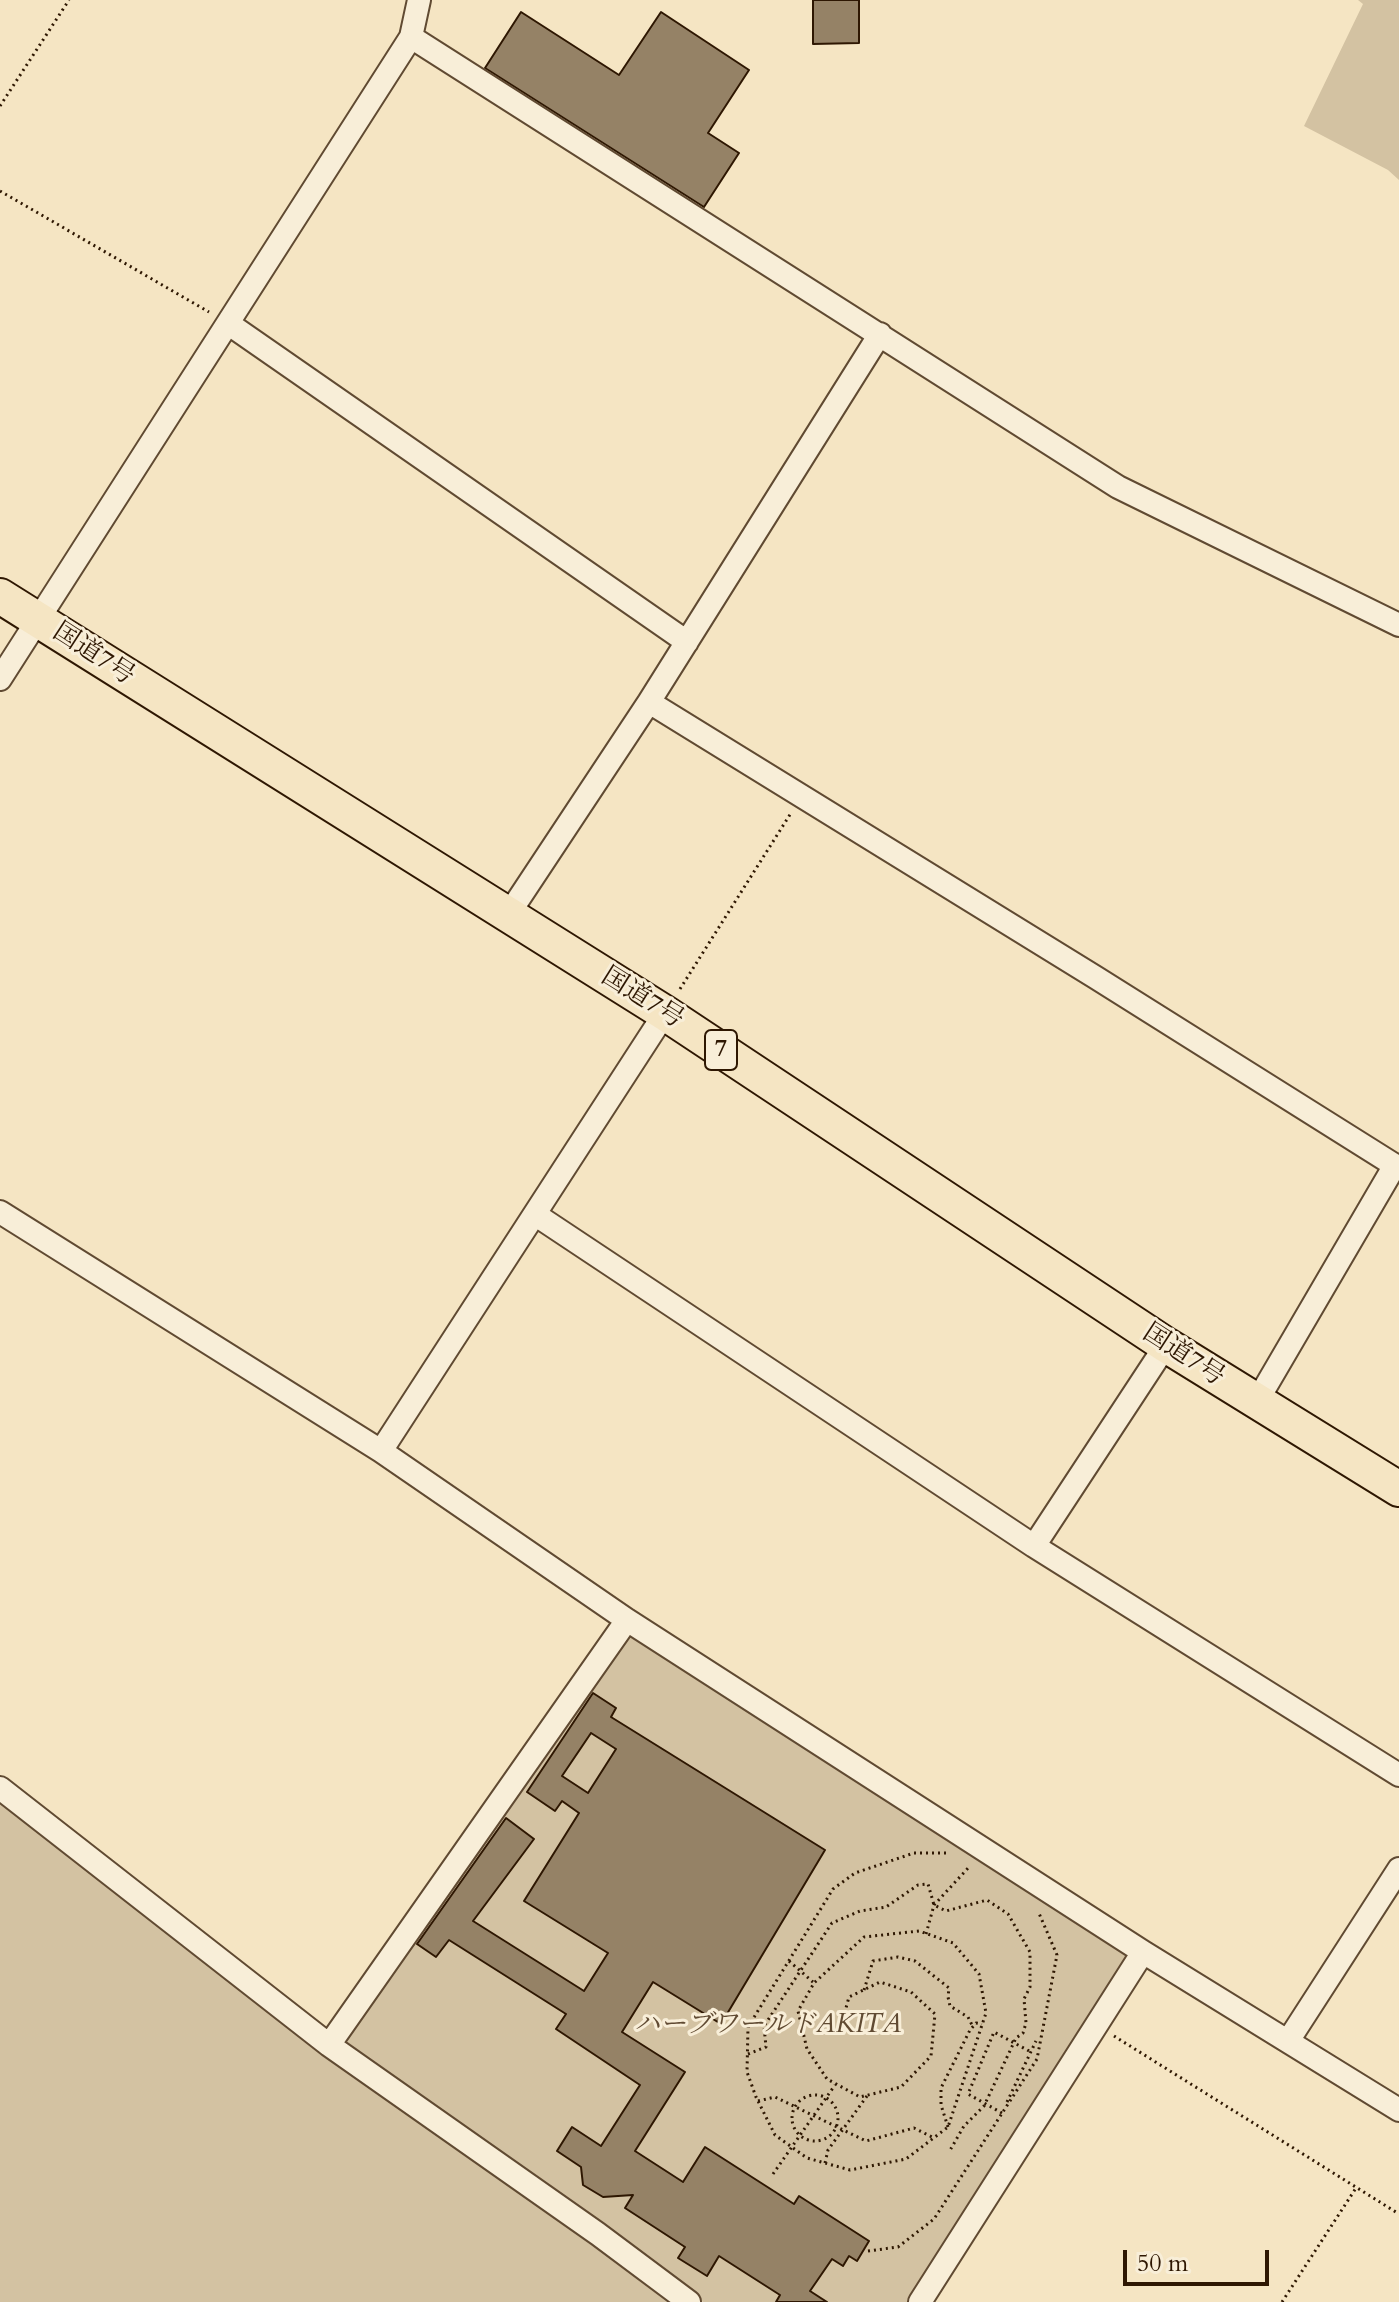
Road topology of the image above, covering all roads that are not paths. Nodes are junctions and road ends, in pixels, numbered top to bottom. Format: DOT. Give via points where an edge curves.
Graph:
graph roads {
  1 [pos="419,0"];
  2 [pos="411,37"];
  3 [pos="229,324"];
  4 [pos="880,334"];
  5 [pos="0,596"];
  6 [pos="38,619"];
  7 [pos="1399,625"];
  8 [pos="687,642"];
  9 [pos="0,679"];
  10 [pos="649,702"];
  11 [pos="508,915"];
  12 [pos="665,1013"];
  13 [pos="1397,1167"];
  14 [pos="0,1212"];
  15 [pos="536,1215"];
  16 [pos="1166,1345"];
  17 [pos="1256,1403"];
  18 [pos="381,1451"];
  19 [pos="1399,1489"];
  20 [pos="1034,1546"];
  21 [pos="627,1620"];
  22 [pos="1399,1775"];
  23 [pos="0,1788"];
  24 [pos="1399,1869"];
  25 [pos="1143,1952"];
  26 [pos="1288,2041"];
  27 [pos="329,2045"];
  28 [pos="1399,2110"];
  29 [pos="689,2302"];
  30 [pos="920,2302"];
  1 -- 2 [label="street"];
  2 -- 3 [label="street"];
  2 -- 4 [label="street"];
  3 -- 6 [label="street"];
  3 -- 8 [label="street"];
  4 -- 7 [label="street" via="1118,487"];
  4 -- 8 [label="street"];
  5 -- 6 [label="highway, 国道7号 / 7"];
  6 -- 9 [label="street"];
  6 -- 11 [label="highway, 国道7号 / 7"];
  8 -- 10 [label="street"];
  10 -- 11 [label="street"];
  10 -- 13 [label="street"];
  11 -- 12 [label="highway, 国道7号 / 7"];
  12 -- 15 [label="street"];
  12 -- 16 [label="highway, 国道7号 / 7"];
  13 -- 17 [label="street"];
  14 -- 18 [label="street"];
  15 -- 18 [label="street"];
  15 -- 20 [label="street"];
  16 -- 17 [label="highway, 国道7号 / 7"];
  16 -- 20 [label="street"];
  17 -- 19 [label="highway, 国道7号 / 7"];
  18 -- 21 [label="street"];
  20 -- 22 [label="street"];
  21 -- 25 [label="street"];
  21 -- 27 [label="street"];
  23 -- 27 [label="street"];
  24 -- 26 [label="street"];
  25 -- 26 [label="street"];
  25 -- 30 [label="street"];
  26 -- 28 [label="street"];
  27 -- 29 [label="street"];
}
